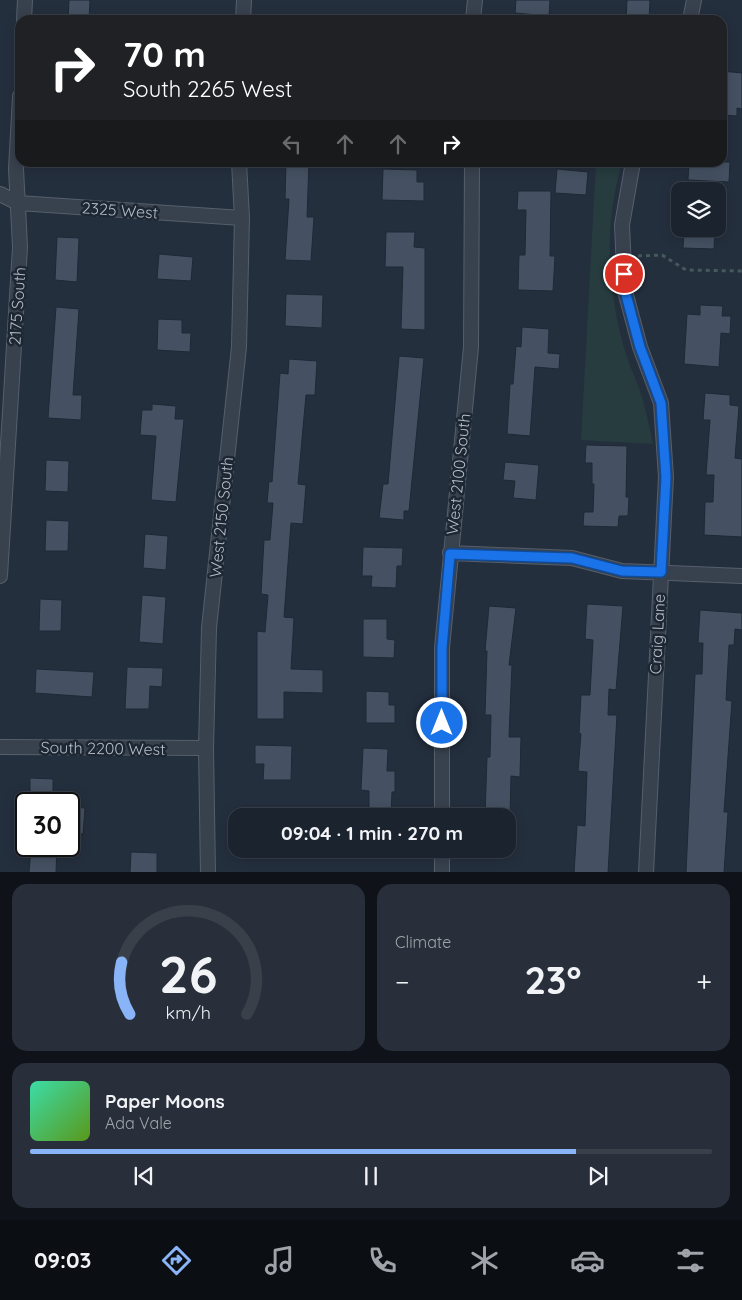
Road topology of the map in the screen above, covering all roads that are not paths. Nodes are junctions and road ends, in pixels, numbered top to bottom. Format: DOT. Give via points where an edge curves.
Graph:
graph roads {
  1 [pos="26,0"];
  2 [pos="244,0"];
  3 [pos="475,0"];
  4 [pos="694,0"];
  5 [pos="24,15"];
  6 [pos="243,15"];
  7 [pos="474,15"];
  8 [pos="691,15"];
  9 [pos="16,167"];
  10 [pos="239,167"];
  11 [pos="472,167"];
  12 [pos="632,167"];
  13 [pos="0,194"];
  14 [pos="18,203"];
  15 [pos="242,218"];
  16 [pos="450,554"];
  17 [pos="661,572"];
  18 [pos="0,576"];
  19 [pos="742,576"];
  20 [pos="0,746"];
  21 [pos="206,748"];
  22 [pos="442,808"];
  23 [pos="442,858"];
  24 [pos="208,872"];
  25 [pos="442,872"];
  26 [pos="646,872"];
  1 -- 5 [label="street"];
  2 -- 6 [label="street"];
  3 -- 7 [label="street"];
  4 -- 8 [label="street"];
  9 -- 14 [label="street, 2175 South"];
  10 -- 15 [label="street, West 2150 South"];
  11 -- 16 [label="street, West 2100 South" via="471,347"];
  12 -- 17 [label="street, Craig Lane" via="622,225 622,256 628,301 640,347 661,403 666,477"];
  13 -- 14 [label="street, 2325 West"];
  14 -- 15 [label="street, 2325 West"];
  14 -- 18 [label="street, 2175 South" via="20,247"];
  15 -- 21 [label="street, West 2150 South" via="239,347 209,628"];
  16 -- 17 [label="street" via="572,558 622,571"];
  16 -- 22 [label="street, West 2100 South" via="442,648"];
  17 -- 19 [label="street"];
  17 -- 26 [label="street, Craig Lane"];
  20 -- 21 [label="street, South 2200 West"];
  21 -- 24 [label="street, West 2150 South"];
  23 -- 25 [label="street"];
}
